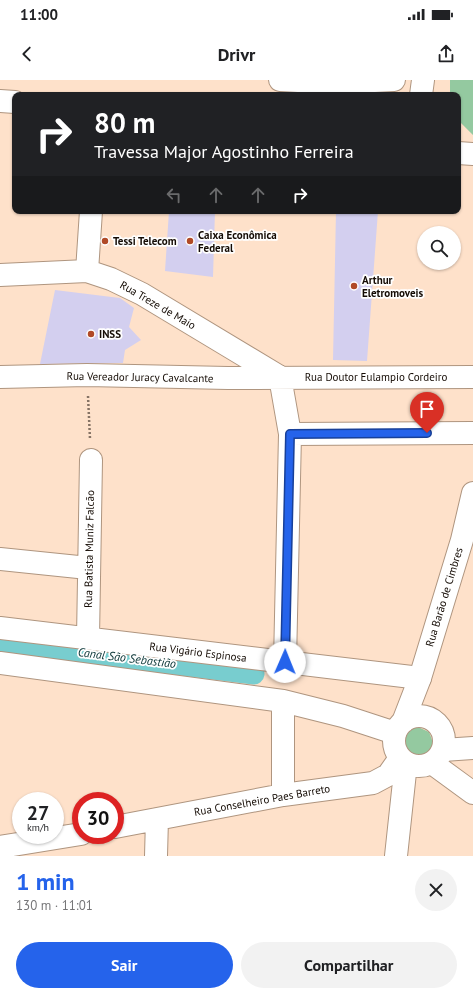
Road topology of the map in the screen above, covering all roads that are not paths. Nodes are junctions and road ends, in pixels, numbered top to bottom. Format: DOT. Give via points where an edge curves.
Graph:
graph roads {
  1 [pos="280,80"];
  2 [pos="394,80"];
  3 [pos="423,80"];
  4 [pos="421,92"];
  5 [pos="0,101"];
  6 [pos="12,102"];
  7 [pos="461,153"];
  8 [pos="473,154"];
  9 [pos="91,214"];
  10 [pos="87,271"];
  11 [pos="0,275"];
  12 [pos="0,377"];
  13 [pos="280,377"];
  14 [pos="473,377"];
  15 [pos="473,433"];
  16 [pos="290,434"];
  17 [pos="91,460"];
  18 [pos="473,493"];
  19 [pos="0,559"];
  20 [pos="88,568"];
  21 [pos="0,628"];
  22 [pos="88,638"];
  23 [pos="285,662"];
  24 [pos="0,663"];
  25 [pos="420,678"];
  26 [pos="283,701"];
  27 [pos="431,720"];
  28 [pos="399,727"];
  29 [pos="473,748"];
  30 [pos="437,757"];
  31 [pos="403,760"];
  32 [pos="473,793"];
  33 [pos="283,795"];
  34 [pos="157,819"];
  35 [pos="124,825"];
  36 [pos="72,835"];
  37 [pos="0,847"];
  38 [pos="156,856"];
  39 [pos="396,856"];
  1 -- 2 [label="street" via="335,83"];
  3 -- 4 [label="street"];
  5 -- 6 [label="street"];
  7 -- 8 [label="street"];
  9 -- 10 [label="street"];
  10 -- 11 [label="street, Rua Treze de Maio"];
  10 -- 13 [label="street, Rua Treze de Maio" via="142,294"];
  12 -- 13 [label="street, Rua Vereador Juracy Cavalcante"];
  13 -- 14 [label="street, Rua Doutor Eulampio Cordeiro"];
  13 -- 16 [label="street"];
  15 -- 16 [label="street"];
  16 -- 23 [label="street"];
  17 -- 20 [label="street, Rua Batista Muniz Falcão"];
  18 -- 25 [label="street, Rua Barão de Cimbres" via="462,540"];
  19 -- 20 [label="street"];
  20 -- 22 [label="street, Rua Batista Muniz Falcão"];
  21 -- 22 [label="street, Rua Vigário Espinosa"];
  22 -- 23 [label="street, Rua Vigário Espinosa"];
  23 -- 25 [label="street, Rua Vigário Espinosa"];
  24 -- 26 [label="street"];
  25 -- 27 [label="street"];
  25 -- 28 [label="street, Rua Barão de Cimbres"];
  26 -- 28 [label="street"];
  26 -- 33 [label="street"];
  27 -- 28 [label="street" via="414,717"];
  27 -- 30 [label="street" via="438,725 444,741"];
  28 -- 31 [label="street" via="394,741 395,750"];
  29 -- 30 [label="street"];
  30 -- 31 [label="street" via="423,766 415,766"];
  30 -- 32 [label="street"];
  31 -- 33 [label="street, Rua Conselheiro Paes Barreto" via="388,775 373,783"];
  31 -- 39 [label="street"];
  33 -- 34 [label="street, Rua Conselheiro Paes Barreto"];
  34 -- 35 [label="street, Rua Conselheiro Paes Barreto"];
  34 -- 38 [label="street"];
  36 -- 37 [label="street"];
}
